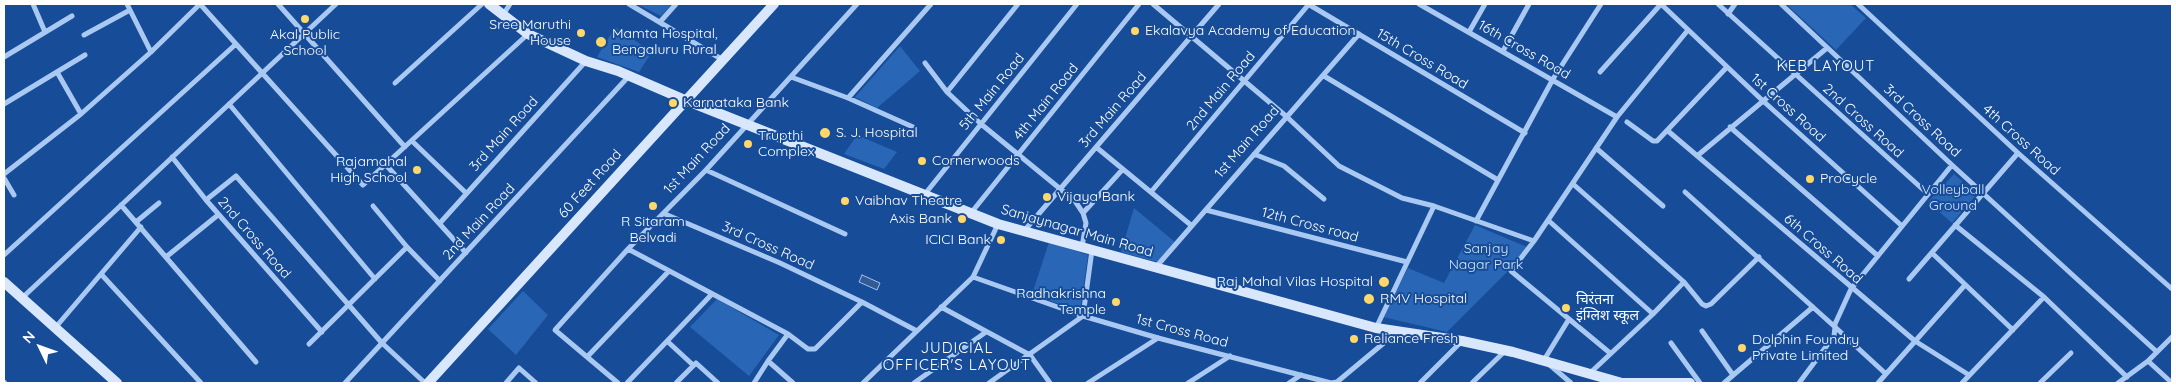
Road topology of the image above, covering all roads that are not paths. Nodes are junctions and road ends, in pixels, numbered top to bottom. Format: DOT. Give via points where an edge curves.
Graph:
graph roads {
  1 [pos="33,4"];
  2 [pos="127,4"];
  3 [pos="200,4"];
  4 [pos="278,4"];
  5 [pos="336,4"];
  6 [pos="482,4"];
  7 [pos="489,4"];
  8 [pos="510,4"];
  9 [pos="629,4"];
  10 [pos="676,4"];
  11 [pos="774,4"];
  12 [pos="857,4"];
  13 [pos="931,4"];
  14 [pos="1018,4"];
  15 [pos="1077,4"];
  16 [pos="1139,4"];
  17 [pos="1153,4"];
  18 [pos="1219,4"];
  19 [pos="1308,4"];
  20 [pos="1419,4"];
  21 [pos="1433,4"];
  22 [pos="1485,4"];
  23 [pos="1529,4"];
  24 [pos="1601,4"];
  25 [pos="1661,4"];
  26 [pos="1718,4"];
  27 [pos="1734,4"];
  28 [pos="1781,4"];
  29 [pos="1858,4"];
  30 [pos="130,10"];
  31 [pos="1430,10"];
  32 [pos="1728,14"];
  33 [pos="503,15"];
  34 [pos="72,16"];
  35 [pos="660,22"];
  36 [pos="1688,30"];
  37 [pos="45,32"];
  38 [pos="1469,32"];
  39 [pos="305,33"];
  40 [pos="528,34"];
  41 [pos="1359,34"];
  42 [pos="84,35"];
  43 [pos="1192,36"];
  44 [pos="236,44"];
  45 [pos="1827,48"];
  46 [pos="1504,51"];
  47 [pos="151,52"];
  48 [pos="84,55"];
  49 [pos="4,57"];
  50 [pos="723,60"];
  51 [pos="586,61"];
  52 [pos="925,63"];
  53 [pos="1727,66"];
  54 [pos="57,72"];
  55 [pos="1600,72"];
  56 [pos="262,74"];
  57 [pos="1794,75"];
  58 [pos="629,76"];
  59 [pos="1324,76"];
  60 [pos="791,77"];
  61 [pos="1554,79"];
  62 [pos="1245,80"];
  63 [pos="395,83"];
  64 [pos="947,92"];
  65 [pos="848,98"];
  66 [pos="685,100"];
  67 [pos="1762,100"];
  68 [pos="4,104"];
  69 [pos="229,104"];
  70 [pos="81,114"];
  71 [pos="1287,117"];
  72 [pos="1617,117"];
  73 [pos="1627,122"];
  74 [pos="981,124"];
  75 [pos="748,125"];
  76 [pos="913,127"];
  77 [pos="1730,127"];
  78 [pos="1668,131"];
  79 [pos="1525,133"];
  80 [pos="412,141"];
  81 [pos="1096,147"];
  82 [pos="405,148"];
  83 [pos="1596,148"];
  84 [pos="2018,153"];
  85 [pos="1019,154"];
  86 [pos="1254,154"];
  87 [pos="1697,156"];
  88 [pos="172,157"];
  89 [pos="386,165"];
  90 [pos="1952,165"];
  91 [pos="1123,169"];
  92 [pos="706,170"];
  93 [pos="4,174"];
  94 [pos="4,178"];
  95 [pos="1498,180"];
  96 [pos="1572,184"];
  97 [pos="1060,190"];
  98 [pos="1152,192"];
  99 [pos="1685,192"];
  100 [pos="1983,192"];
  101 [pos="466,193"];
  102 [pos="1928,194"];
  103 [pos="14,195"];
  104 [pos="924,195"];
  105 [pos="1324,199"];
  106 [pos="206,200"];
  107 [pos="159,203"];
  108 [pos="121,205"];
  109 [pos="372,206"];
  110 [pos="1434,206"];
  111 [pos="1663,206"];
  112 [pos="1206,210"];
  113 [pos="971,213"];
  114 [pos="1083,213"];
  115 [pos="664,214"];
  116 [pos="218,215"];
  117 [pos="1476,221"];
  118 [pos="1549,221"];
  119 [pos="136,222"];
  120 [pos="440,222"];
  121 [pos="998,224"];
  122 [pos="1955,225"];
  123 [pos="1192,226"];
  124 [pos="1902,226"];
  125 [pos="141,228"];
  126 [pos="1024,231"];
  127 [pos="845,234"];
  128 [pos="1534,242"];
  129 [pos="407,247"];
  130 [pos="628,249"];
  131 [pos="1087,249"];
  132 [pos="466,253"];
  133 [pos="1932,253"];
  134 [pos="4,255"];
  135 [pos="1878,256"];
  136 [pos="166,257"];
  137 [pos="1759,257"];
  138 [pos="1408,262"];
  139 [pos="1156,267"];
  140 [pos="669,271"];
  141 [pos="101,274"];
  142 [pos="972,277"];
  143 [pos="375,278"];
  144 [pos="1909,280"];
  145 [pos="440,281"];
  146 [pos="4,282"];
  147 [pos="1684,282"];
  148 [pos="1965,284"];
  149 [pos="1852,289"];
  150 [pos="2172,289"];
  151 [pos="712,294"];
  152 [pos="2044,297"];
  153 [pos="22,298"];
  154 [pos="862,302"];
  155 [pos="350,305"];
  156 [pos="942,307"];
  157 [pos="1813,307"];
  158 [pos="1653,314"];
  159 [pos="1084,316"];
  160 [pos="1569,319"];
  161 [pos="55,328"];
  162 [pos="1376,328"];
  163 [pos="1835,329"];
  164 [pos="2013,330"];
  165 [pos="917,331"];
  166 [pos="1702,331"];
  167 [pos="322,332"];
  168 [pos="986,332"];
  169 [pos="1397,332"];
  170 [pos="788,334"];
  171 [pos="2172,337"];
  172 [pos="1158,338"];
  173 [pos="668,341"];
  174 [pos="1462,341"];
  175 [pos="1915,342"];
  176 [pos="382,343"];
  177 [pos="1670,343"];
  178 [pos="308,344"];
  179 [pos="1505,350"];
  180 [pos="2071,352"];
  181 [pos="2157,352"];
  182 [pos="1610,353"];
  183 [pos="1030,355"];
  184 [pos="1230,356"];
  185 [pos="587,357"];
  186 [pos="1544,360"];
  187 [pos="2148,360"];
  188 [pos="768,361"];
  189 [pos="256,362"];
  190 [pos="693,365"];
  191 [pos="1589,374"];
  192 [pos="1886,374"];
  193 [pos="1301,375"];
  194 [pos="1733,375"];
  195 [pos="1970,375"];
  196 [pos="2127,377"];
  197 [pos="1319,382"];
  198 [pos="118,383"];
  199 [pos="201,383"];
  200 [pos="345,383"];
  201 [pos="426,383"];
  202 [pos="506,383"];
  203 [pos="536,383"];
  204 [pos="618,383"];
  205 [pos="627,383"];
  206 [pos="676,383"];
  207 [pos="718,383"];
  208 [pos="754,383"];
  209 [pos="793,383"];
  210 [pos="863,383"];
  211 [pos="914,383"];
  212 [pos="989,383"];
  213 [pos="1050,383"];
  214 [pos="1088,383"];
  215 [pos="1188,383"];
  216 [pos="1289,383"];
  217 [pos="1420,383"];
  218 [pos="1472,383"];
  219 [pos="1571,383"];
  220 [pos="1667,383"];
  221 [pos="1690,383"];
  222 [pos="1700,383"];
  223 [pos="1724,383"];
  224 [pos="1799,383"];
  225 [pos="1878,383"];
  226 [pos="1962,383"];
  227 [pos="2040,383"];
  228 [pos="2118,383"];
  229 [pos="2172,383"];
  1 -- 37 [label="street"];
  2 -- 30 [label="street"];
  3 -- 44 [label="street"];
  3 -- 47 [label="street"];
  4 -- 39 [label="street"];
  5 -- 39 [label="street"];
  6 -- 63 [label="street"];
  7 -- 33 [label="street, Sanjaynagar Main Road"];
  8 -- 33 [label="street"];
  9 -- 35 [label="street"];
  10 -- 35 [label="street"];
  11 -- 50 [label="street, 60 Feet Road"];
  12 -- 60 [label="street, 1st Main Road"];
  13 -- 65 [label="street"];
  14 -- 64 [label="street"];
  15 -- 74 [label="street, 5th Main Road"];
  16 -- 85 [label="street, 4th Main Road"];
  17 -- 43 [label="street"];
  18 -- 43 [label="street, 3rd Main Road"];
  19 -- 41 [label="street, 15th Cross Road"];
  19 -- 62 [label="street, 2nd Main Road"];
  20 -- 31 [label="street, 16th Cross Road"];
  21 -- 31 [label="street"];
  22 -- 38 [label="street"];
  23 -- 46 [label="street"];
  24 -- 61 [label="street"];
  25 -- 36 [label="street, 1st Cross Road"];
  25 -- 55 [label="street"];
  26 -- 32 [label="street, 2nd Cross Road"];
  27 -- 32 [label="street"];
  28 -- 45 [label="street, 3rd Cross Road"];
  29 -- 84 [label="street, 4th Cross Road"];
  30 -- 42 [label="street"];
  30 -- 47 [label="street"];
  31 -- 38 [label="street, 16th Cross Road"];
  32 -- 57 [label="street, 2nd Cross Road"];
  33 -- 40 [label="street, Sanjaynagar Main Road"];
  34 -- 37 [label="street"];
  35 -- 50 [label="street"];
  36 -- 53 [label="street, 1st Cross Road"];
  36 -- 72 [label="street"];
  37 -- 49 [label="street"];
  38 -- 46 [label="street, 16th Cross Road"];
  39 -- 56 [label="street"];
  39 -- 82 [label="street"];
  40 -- 51 [label="street, Sanjaynagar Main Road"];
  40 -- 80 [label="street"];
  41 -- 59 [label="street, 1st Main Road"];
  41 -- 79 [label="street, 15th Cross Road"];
  43 -- 62 [label="street"];
  43 -- 81 [label="street, 3rd Main Road"];
  44 -- 56 [label="street"];
  44 -- 134 [label="street"];
  45 -- 57 [label="street"];
  45 -- 90 [label="street, 3rd Cross Road"];
  46 -- 61 [label="street, 16th Cross Road"];
  47 -- 70 [label="street"];
  48 -- 54 [label="street"];
  50 -- 66 [label="street, 60 Feet Road"];
  51 -- 58 [label="street, Sanjaynagar Main Road"];
  51 -- 101 [label="street, 3rd Main Road"];
  52 -- 64 [label="street"];
  53 -- 67 [label="street, 1st Cross Road"];
  53 -- 78 [label="street"];
  54 -- 68 [label="street"];
  54 -- 70 [label="street"];
  56 -- 69 [label="street"];
  56 -- 89 [label="street" via="363,185"];
  57 -- 67 [label="street"];
  57 -- 102 [label="street, 2nd Cross Road"];
  58 -- 66 [label="street, Sanjaynagar Main Road"];
  58 -- 132 [label="street, 2nd Main Road"];
  59 -- 71 [label="street, 1st Main Road"];
  59 -- 95 [label="street"];
  60 -- 65 [label="street"];
  60 -- 75 [label="street, 1st Main Road"];
  61 -- 72 [label="street, 16th Cross Road"];
  61 -- 79 [label="street"];
  62 -- 71 [label="street"];
  62 -- 98 [label="street, 2nd Main Road"];
  64 -- 74 [label="street"];
  65 -- 76 [label="street"];
  66 -- 75 [label="street, Sanjaynagar Main Road"];
  66 -- 201 [label="street, 60 Feet Road"];
  67 -- 77 [label="street"];
  67 -- 124 [label="street, 1st Cross Road"];
  69 -- 88 [label="street"];
  69 -- 143 [label="street"];
  70 -- 93 [label="street"];
  71 -- 86 [label="street, 1st Main Road"];
  71 -- 110 [label="street" via="1339,166 1402,198"];
  72 -- 83 [label="street"];
  73 -- 78 [label="street" via="1655,142"];
  74 -- 85 [label="street"];
  74 -- 104 [label="street, 5th Main Road"];
  75 -- 92 [label="street, 1st Main Road"];
  75 -- 104 [label="street, Sanjaynagar Main Road"];
  77 -- 87 [label="street"];
  77 -- 135 [label="street"];
  78 -- 87 [label="street, 6th Cross Road"];
  79 -- 95 [label="street"];
  80 -- 82 [label="street"];
  80 -- 101 [label="street"];
  81 -- 91 [label="street"];
  81 -- 97 [label="street, 3rd Main Road"];
  82 -- 89 [label="street"];
  83 -- 96 [label="street"];
  83 -- 111 [label="street"];
  84 -- 100 [label="street"];
  84 -- 150 [label="street, 4th Cross Road"];
  85 -- 97 [label="street"];
  85 -- 113 [label="street, 4th Main Road"];
  86 -- 105 [label="street" via="1284,166"];
  86 -- 112 [label="street, 1st Main Road"];
  87 -- 149 [label="street, 6th Cross Road"];
  88 -- 106 [label="street, 2nd Cross Road"];
  88 -- 108 [label="street"];
  89 -- 120 [label="street"];
  90 -- 100 [label="street, 3rd Cross Road"];
  90 -- 102 [label="street"];
  91 -- 98 [label="street"];
  91 -- 114 [label="street"];
  92 -- 115 [label="street, 1st Main Road"];
  92 -- 127 [label="street"];
  94 -- 103 [label="street"];
  95 -- 117 [label="street"];
  96 -- 118 [label="street"];
  96 -- 147 [label="street"];
  97 -- 114 [label="street" via="1075,201"];
  97 -- 126 [label="street, 3rd Main Road"];
  98 -- 123 [label="street"];
  99 -- 137 [label="street"];
  100 -- 122 [label="street"];
  100 -- 181 [label="street, 3rd Cross Road"];
  101 -- 120 [label="street, 3rd Main Road"];
  102 -- 124 [label="street"];
  104 -- 113 [label="street, Sanjaynagar Main Road"];
  106 -- 116 [label="street, 2nd Cross Road"];
  106 -- 155 [label="street" via="236,176"];
  107 -- 119 [label="street"];
  108 -- 119 [label="street"];
  108 -- 153 [label="street"];
  109 -- 129 [label="street"];
  110 -- 117 [label="street"];
  110 -- 138 [label="street"];
  112 -- 123 [label="street, 1st Main Road"];
  112 -- 138 [label="street, 12th Cross road"];
  113 -- 121 [label="street, Sanjaynagar Main Road"];
  114 -- 131 [label="street"];
  115 -- 130 [label="street, 1st Main Road"];
  115 -- 154 [label="street, 3rd Cross Road"];
  116 -- 136 [label="street"];
  116 -- 167 [label="street, 2nd Cross Road"];
  117 -- 128 [label="street"];
  118 -- 128 [label="street"];
  118 -- 158 [label="street"];
  119 -- 125 [label="street"];
  120 -- 132 [label="street"];
  121 -- 126 [label="street, Sanjaynagar Main Road"];
  121 -- 142 [label="street"];
  122 -- 133 [label="street"];
  122 -- 152 [label="street"];
  123 -- 139 [label="street, 1st Main Road"];
  124 -- 135 [label="street"];
  125 -- 136 [label="street"];
  125 -- 141 [label="street"];
  126 -- 131 [label="street, Sanjaynagar Main Road"];
  128 -- 160 [label="street" via="1511,271"];
  129 -- 143 [label="street"];
  129 -- 145 [label="street"];
  130 -- 140 [label="street"];
  130 -- 185 [label="street, 1st Main Road" via="556,330"];
  131 -- 139 [label="street, Sanjaynagar Main Road"];
  131 -- 159 [label="street"];
  132 -- 145 [label="street, 2nd Main Road"];
  133 -- 144 [label="street"];
  133 -- 148 [label="street"];
  135 -- 149 [label="street"];
  136 -- 189 [label="street"];
  137 -- 147 [label="street" via="1706,306"];
  137 -- 157 [label="street"];
  138 -- 162 [label="street"];
  139 -- 162 [label="street, Sanjaynagar Main Road"];
  140 -- 151 [label="street"];
  140 -- 185 [label="street"];
  141 -- 161 [label="street"];
  141 -- 199 [label="street"];
  142 -- 156 [label="street"];
  142 -- 159 [label="street, 1st Cross Road"];
  143 -- 155 [label="street"];
  145 -- 176 [label="street, 2nd Main Road"];
  146 -- 153 [label="street"];
  147 -- 158 [label="street"];
  148 -- 164 [label="street"];
  148 -- 175 [label="street"];
  149 -- 163 [label="street"];
  149 -- 175 [label="street, 6th Cross Road"];
  151 -- 170 [label="street"];
  151 -- 173 [label="street"];
  152 -- 164 [label="street"];
  152 -- 196 [label="street"];
  153 -- 161 [label="street"];
  154 -- 165 [label="street"];
  154 -- 170 [label="street" via="814,349 808,350"];
  155 -- 167 [label="street"];
  155 -- 176 [label="street"];
  156 -- 165 [label="street"];
  156 -- 168 [label="street"];
  157 -- 163 [label="street"];
  157 -- 194 [label="street"];
  158 -- 182 [label="street"];
  159 -- 172 [label="street, 1st Cross Road"];
  159 -- 183 [label="street"];
  160 -- 182 [label="street"];
  160 -- 186 [label="street"];
  161 -- 198 [label="street"];
  162 -- 169 [label="street, Sanjaynagar Main Road"];
  163 -- 192 [label="street"];
  163 -- 224 [label="street"];
  164 -- 195 [label="street"];
  165 -- 210 [label="street"];
  166 -- 194 [label="street"];
  167 -- 178 [label="street"];
  168 -- 183 [label="street"];
  168 -- 211 [label="street"];
  169 -- 174 [label="street, Sanjaynagar Main Road"];
  169 -- 197 [label="street" via="1338,382"];
  170 -- 188 [label="street"];
  171 -- 181 [label="street"];
  172 -- 184 [label="street, 1st Cross Road"];
  172 -- 214 [label="street"];
  173 -- 190 [label="street"];
  173 -- 205 [label="street"];
  174 -- 179 [label="street, Sanjaynagar Main Road"];
  174 -- 217 [label="street"];
  175 -- 192 [label="street"];
  175 -- 195 [label="street, 6th Cross Road"];
  176 -- 200 [label="street, 2nd Main Road"];
  176 -- 201 [label="street"];
  177 -- 222 [label="street"];
  179 -- 186 [label="street, Sanjaynagar Main Road"];
  179 -- 218 [label="street"];
  180 -- 227 [label="street"];
  181 -- 187 [label="street"];
  182 -- 191 [label="street"];
  183 -- 212 [label="street"];
  183 -- 213 [label="street"];
  184 -- 193 [label="street, 1st Cross Road"];
  184 -- 215 [label="street"];
  185 -- 204 [label="street"];
  186 -- 191 [label="street, Sanjaynagar Main Road"];
  186 -- 219 [label="street"];
  187 -- 196 [label="street"];
  187 -- 229 [label="street"];
  188 -- 208 [label="street"];
  188 -- 209 [label="street"];
  190 -- 206 [label="street"];
  190 -- 207 [label="street" via="696,363"];
  191 -- 220 [label="street, Sanjaynagar Main Road" via="1622,383"];
  192 -- 225 [label="street"];
  193 -- 197 [label="street, 1st Cross Road"];
  193 -- 216 [label="street"];
  194 -- 223 [label="street"];
  195 -- 226 [label="street"];
  196 -- 228 [label="street"];
  202 -- 203 [label="street" via="519,368"];
  220 -- 221 [label="street, Sanjaynagar Main Road"];
}
